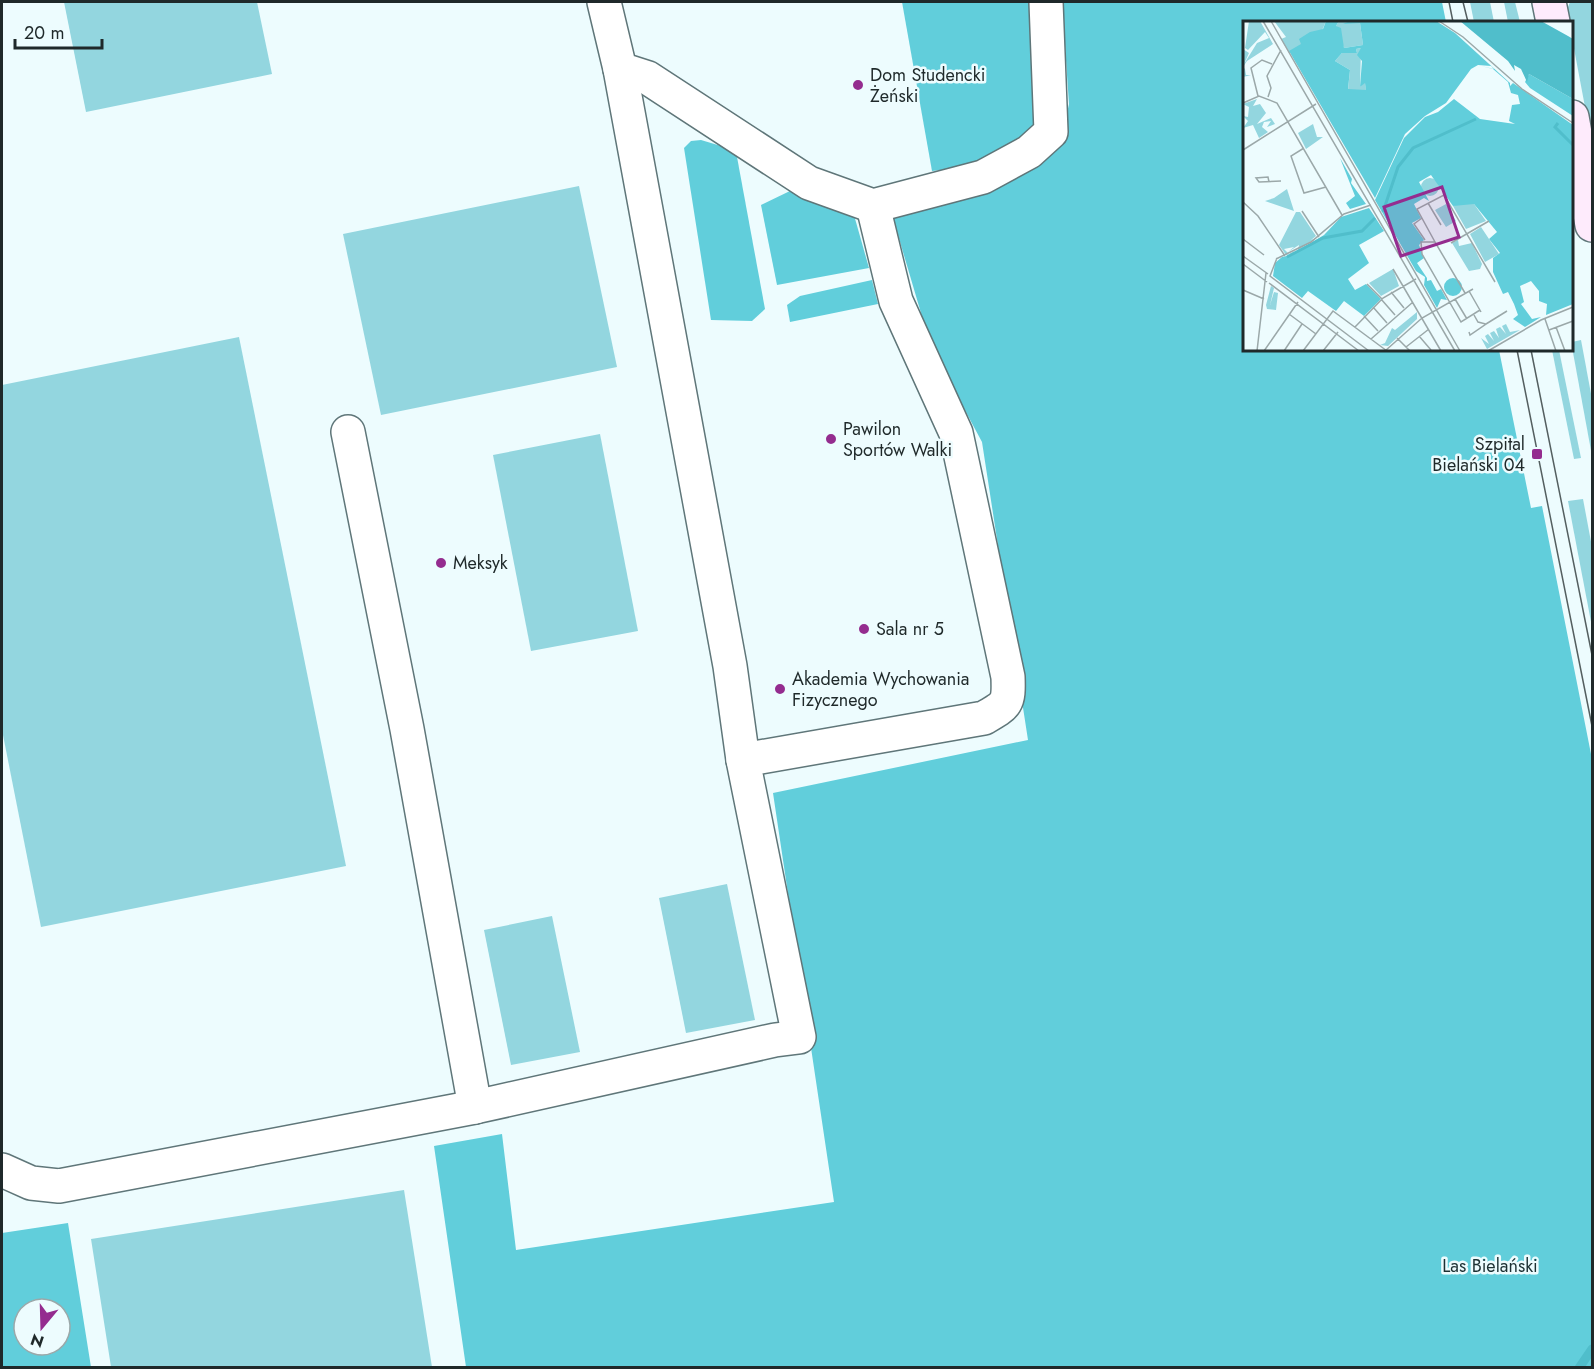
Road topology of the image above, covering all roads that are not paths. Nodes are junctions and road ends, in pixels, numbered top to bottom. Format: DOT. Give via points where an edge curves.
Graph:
graph roads {
  1 [pos="604,2"];
  2 [pos="1046,2"];
  3 [pos="1549,2"];
  4 [pos="1553,21"];
  5 [pos="620,69"];
  6 [pos="1573,122"];
  7 [pos="873,206"];
  8 [pos="1593,225"];
  9 [pos="348,432"];
  10 [pos="743,760"];
  11 [pos="475,1107"];
  12 [pos="2,1170"];
  1 -- 5 [label="street"];
  2 -- 7 [label="street" via="1051,132 1029,152 982,177"];
  3 -- 4 [label="main road"];
  5 -- 7 [label="street" via="648,78 809,183"];
  5 -- 10 [label="street" via="730,666"];
  6 -- 8 [label="main road"];
  7 -- 10 [label="street" via="896,300 956,433 1009,695 1003,708 984,718"];
  9 -- 11 [label="street"];
  10 -- 11 [label="street" via="799,1037"];
  11 -- 12 [label="street" via="59,1186 31,1183"];
}
